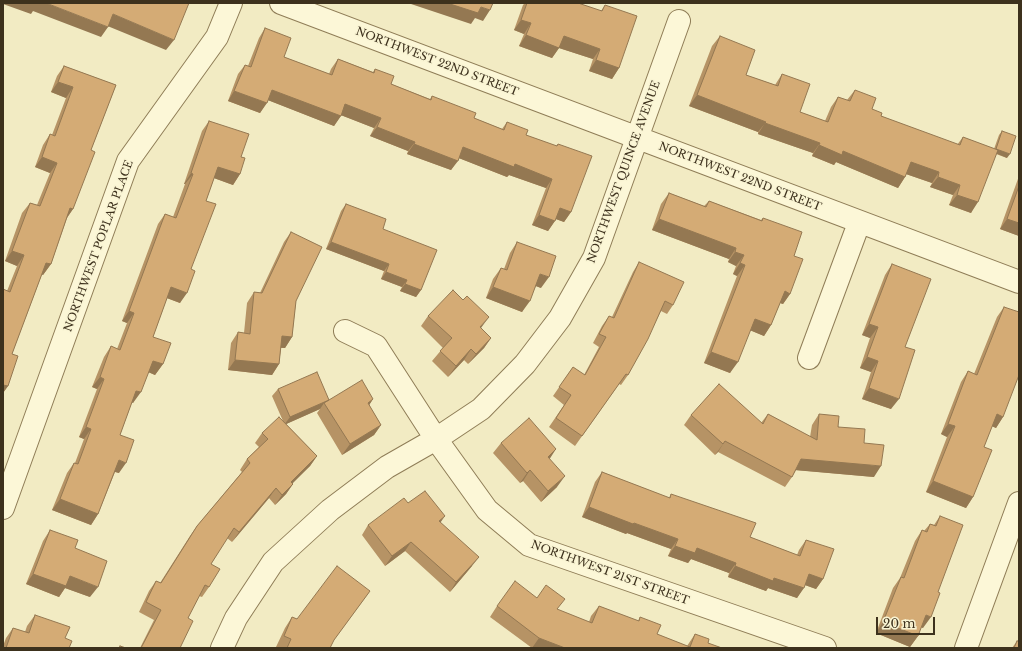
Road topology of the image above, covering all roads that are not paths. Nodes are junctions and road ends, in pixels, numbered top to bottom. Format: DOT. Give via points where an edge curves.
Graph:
graph roads {
  1 [pos="231,3"];
  2 [pos="281,3"];
  3 [pos="679,21"];
  4 [pos="638,138"];
  5 [pos="859,223"];
  6 [pos="1019,282"];
  7 [pos="345,331"];
  8 [pos="809,358"];
  9 [pos="436,439"];
  10 [pos="1019,504"];
  11 [pos="3,508"];
  12 [pos="222,648"];
  13 [pos="825,648"];
  14 [pos="966,648"];
  1 -- 11 [label="street, NORTHWEST POPLAR PLACE" via="217,38 128,161"];
  2 -- 4 [label="street, NORTHWEST 22ND STREET"];
  3 -- 4 [label="street, NORTHWEST QUINCE AVENUE"];
  4 -- 5 [label="street, NORTHWEST 22ND STREET"];
  4 -- 9 [label="street, NORTHWEST QUINCE AVENUE" via="594,258 560,318 525,364 481,410"];
  5 -- 6 [label="street, NORTHWEST 22ND STREET"];
  5 -- 8 [label="street"];
  7 -- 9 [label="street, NORTHWEST 21ST STREET" via="376,346"];
  9 -- 12 [label="street, NORTHWEST QUINCE AVENUE" via="387,467 336,506 273,562 236,618"];
  9 -- 13 [label="street, NORTHWEST 21ST STREET" via="487,510 529,545"];
  10 -- 14 [label="street"];
}
